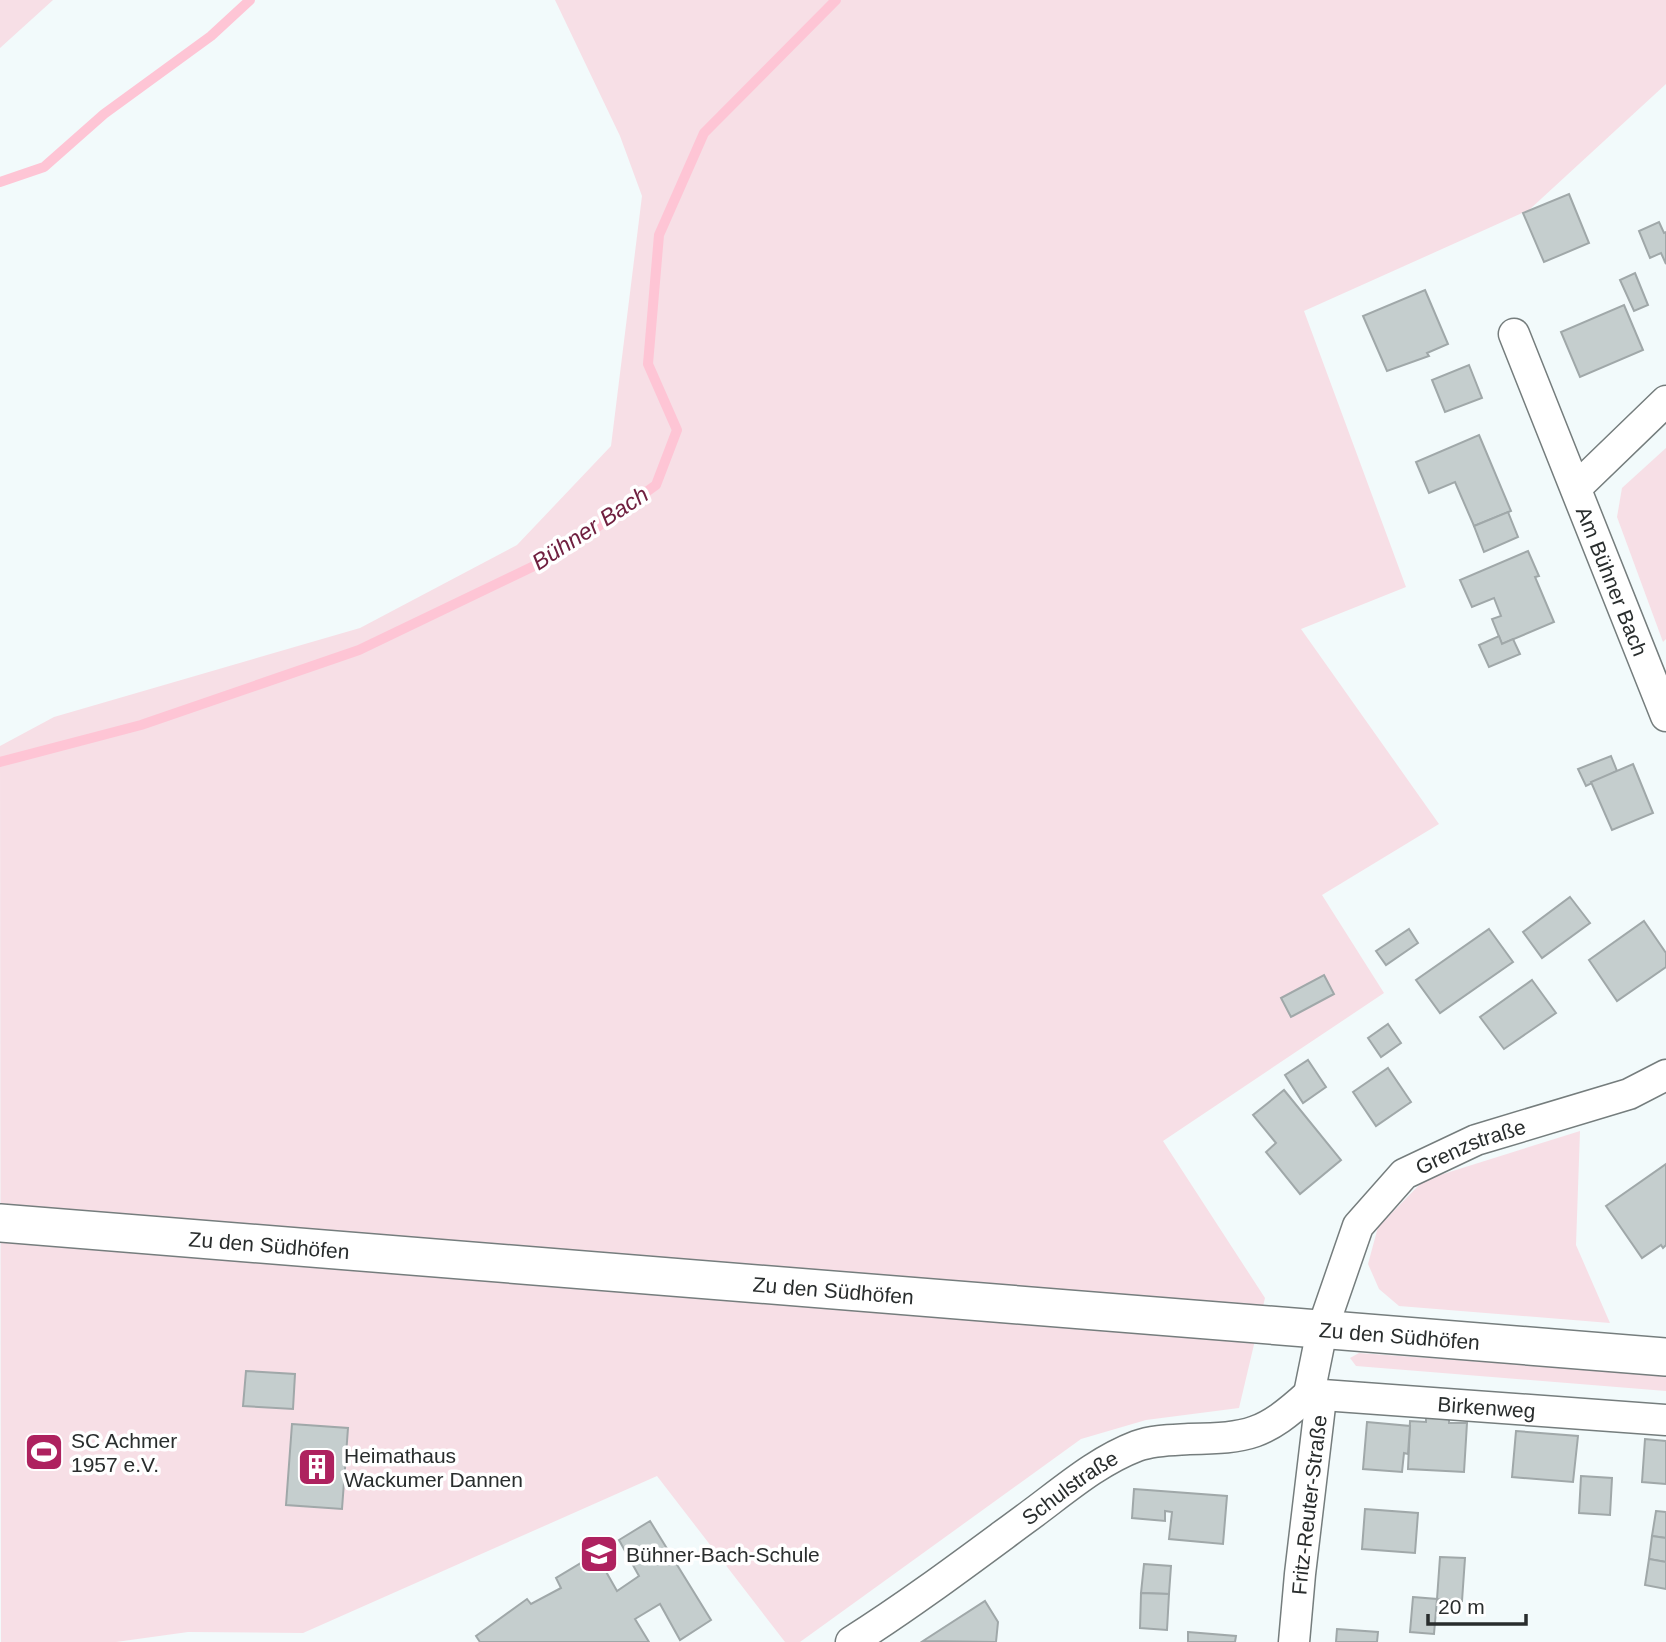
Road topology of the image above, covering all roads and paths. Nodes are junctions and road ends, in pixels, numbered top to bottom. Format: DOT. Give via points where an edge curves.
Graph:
graph roads {
  1 [pos="1514,334"];
  2 [pos="1666,401"];
  3 [pos="1576,488"];
  4 [pos="1658,669"];
  5 [pos="1666,716"];
  6 [pos="1666,1075"];
  7 [pos="0,1223"];
  8 [pos="1322,1331"];
  9 [pos="1666,1357"];
  10 [pos="1309,1394"];
  11 [pos="1666,1420"];
  12 [pos="851,1642"];
  13 [pos="1294,1642"];
  1 -- 3 [label="street, Am Bühner Bach"];
  2 -- 3 [label="street, Am Bühner Bach"];
  3 -- 4 [label="street, Am Bühner Bach"];
  4 -- 5 [label="street, Am Bühner Bach"];
  6 -- 8 [label="street, Grenzstraße" via="1629,1094 1476,1140 1404,1174 1358,1226"];
  7 -- 8 [label="street, Zu den Südhöfen"];
  8 -- 9 [label="street, Zu den Südhöfen"];
  8 -- 10 [label="street, Fritz-Reuter-Straße"];
  10 -- 11 [label="street, Birkenweg"];
  10 -- 12 [label="street, Schulstraße" via="1285,1416 1253,1434 1139,1445 1102,1463"];
  10 -- 13 [label="street, Fritz-Reuter-Straße" via="1320,1406"];
}
